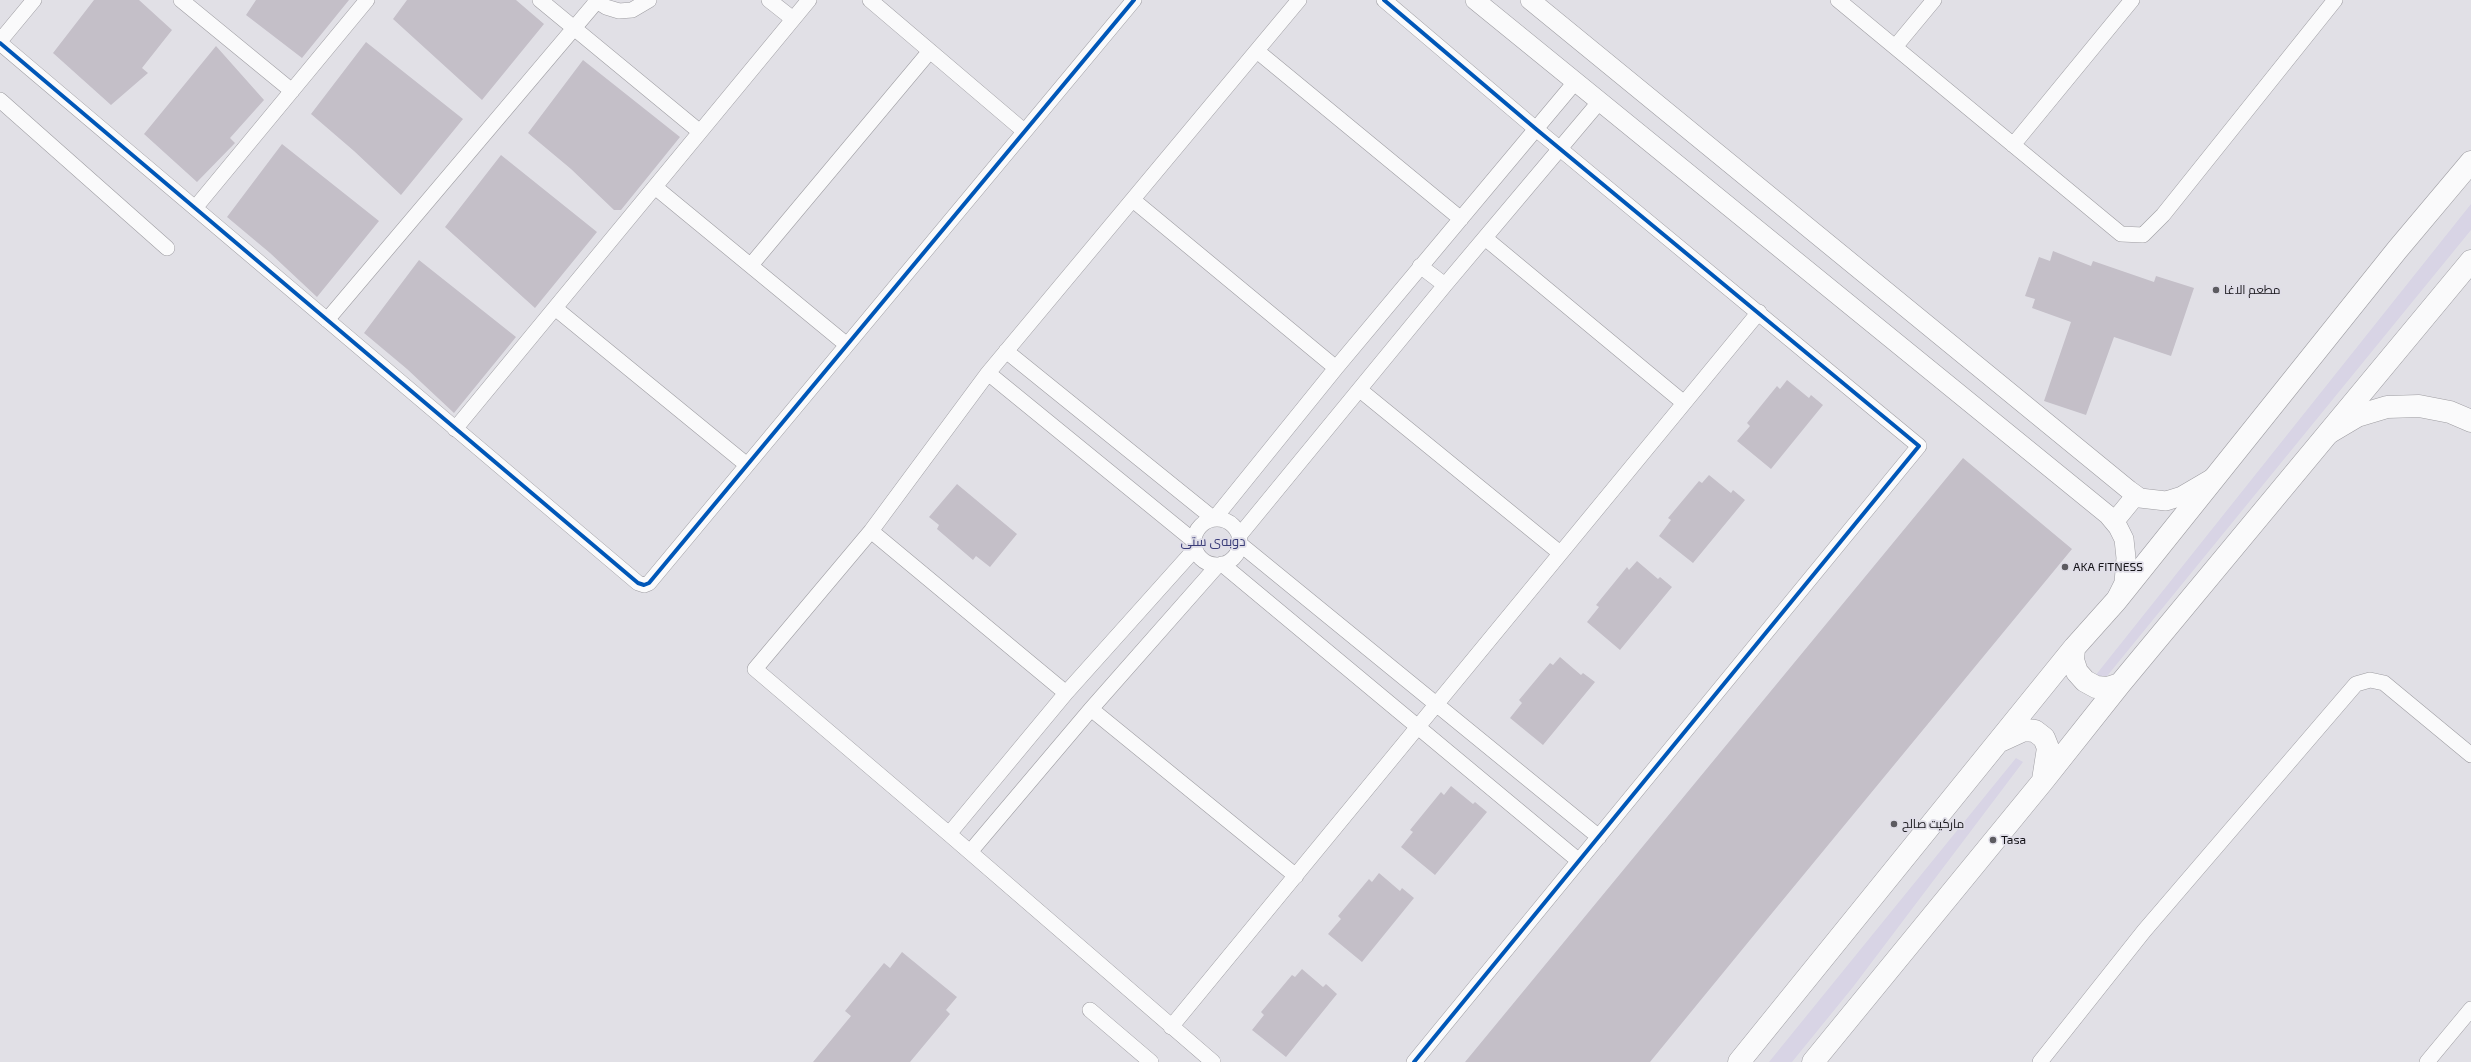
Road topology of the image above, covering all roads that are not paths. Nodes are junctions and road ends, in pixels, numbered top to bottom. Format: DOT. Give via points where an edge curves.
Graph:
graph roads {
  1 [pos="34,0"];
  2 [pos="181,0"];
  3 [pos="367,0"];
  4 [pos="540,0"];
  5 [pos="596,0"];
  6 [pos="649,0"];
  7 [pos="769,0"];
  8 [pos="809,0"];
  9 [pos="870,0"];
  10 [pos="1299,0"];
  11 [pos="1384,0"];
  12 [pos="1530,0"];
  13 [pos="1838,0"];
  14 [pos="1934,0"];
  15 [pos="2132,0"];
  16 [pos="2336,0"];
  17 [pos="1481,2"];
  18 [pos="1125,3"];
  19 [pos="793,20"];
  20 [pos="574,28"];
  21 [pos="0,42"];
  22 [pos="1895,47"];
  23 [pos="930,51"];
  24 [pos="1257,51"];
  25 [pos="1576,81"];
  26 [pos="292,91"];
  27 [pos="0,100"];
  28 [pos="1600,101"];
  29 [pos="1536,129"];
  30 [pos="1024,131"];
  31 [pos="700,132"];
  32 [pos="2013,145"];
  33 [pos="1560,149"];
  34 [pos="2471,162"];
  35 [pos="655,187"];
  36 [pos="1133,200"];
  37 [pos="195,208"];
  38 [pos="1460,218"];
  39 [pos="1485,238"];
  40 [pos="167,248"];
  41 [pos="2471,261"];
  42 [pos="751,265"];
  43 [pos="1420,266"];
  44 [pos="1445,285"];
  45 [pos="555,308"];
  46 [pos="1759,312"];
  47 [pos="326,320"];
  48 [pos="847,345"];
  49 [pos="1006,351"];
  50 [pos="1336,368"];
  51 [pos="988,373"];
  52 [pos="1360,390"];
  53 [pos="1684,403"];
  54 [pos="2471,421"];
  55 [pos="455,428"];
  56 [pos="2330,432"];
  57 [pos="747,465"];
  58 [pos="2220,472"];
  59 [pos="2136,495"];
  60 [pos="1214,519"];
  61 [pos="2114,522"];
  62 [pos="871,531"];
  63 [pos="1240,540"];
  64 [pos="1195,545"];
  65 [pos="1560,553"];
  66 [pos="1220,565"];
  67 [pos="2116,601"];
  68 [pos="2074,648"];
  69 [pos="2120,684"];
  70 [pos="1066,693"];
  71 [pos="1436,705"];
  72 [pos="1091,709"];
  73 [pos="1417,728"];
  74 [pos="1998,741"];
  75 [pos="2471,755"];
  76 [pos="2043,781"];
  77 [pos="950,834"];
  78 [pos="1598,837"];
  79 [pos="970,852"];
  80 [pos="1578,861"];
  81 [pos="1296,876"];
  82 [pos="2471,1009"];
  83 [pos="1090,1010"];
  84 [pos="1171,1027"];
  85 [pos="1151,1062"];
  86 [pos="1213,1062"];
  87 [pos="1414,1062"];
  88 [pos="1739,1062"];
  89 [pos="1813,1062"];
  90 [pos="2040,1062"];
  91 [pos="2427,1062"];
  1 -- 21 [label="street"];
  2 -- 26 [label="street"];
  3 -- 26 [label="street"];
  4 -- 20 [label="street"];
  5 -- 6 [label="street" via="606,7 619,11 632,10"];
  5 -- 20 [label="street"];
  7 -- 19 [label="street"];
  8 -- 19 [label="street"];
  9 -- 23 [label="street"];
  10 -- 24 [label="street"];
  11 -- 29 [label="street"];
  12 -- 59 [label="street"];
  13 -- 22 [label="street"];
  14 -- 22 [label="street"];
  15 -- 32 [label="street"];
  16 -- 32 [label="street" via="2163,215 2143,235 2121,234"];
  17 -- 25 [label="street"];
  18 -- 30 [label="street"];
  19 -- 31 [label="street"];
  20 -- 31 [label="street"];
  20 -- 47 [label="street"];
  21 -- 37 [label="street"];
  22 -- 32 [label="street"];
  23 -- 30 [label="street"];
  23 -- 42 [label="street"];
  24 -- 36 [label="street"];
  24 -- 38 [label="street"];
  25 -- 28 [label="street"];
  25 -- 29 [label="street"];
  26 -- 37 [label="street"];
  27 -- 40 [label="street"];
  28 -- 33 [label="street"];
  28 -- 61 [label="street"];
  29 -- 33 [label="street"];
  29 -- 38 [label="street"];
  30 -- 48 [label="street"];
  31 -- 35 [label="street"];
  33 -- 39 [label="street"];
  33 -- 46 [label="street"];
  34 -- 58 [label="main road" via="2397,250"];
  35 -- 42 [label="street"];
  35 -- 45 [label="street"];
  36 -- 49 [label="street"];
  36 -- 50 [label="street"];
  37 -- 47 [label="street"];
  38 -- 43 [label="street"];
  39 -- 44 [label="street"];
  39 -- 53 [label="street"];
  41 -- 56 [label="main road"];
  42 -- 48 [label="street"];
  43 -- 44 [label="street"];
  43 -- 50 [label="street"];
  44 -- 52 [label="street"];
  45 -- 55 [label="street"];
  45 -- 57 [label="street"];
  46 -- 53 [label="street"];
  46 -- 78 [label="street" via="1919,446"];
  47 -- 55 [label="street"];
  48 -- 57 [label="street"];
  49 -- 51 [label="street"];
  49 -- 60 [label="street"];
  50 -- 60 [label="street"];
  51 -- 62 [label="street"];
  51 -- 64 [label="street"];
  52 -- 63 [label="street"];
  52 -- 65 [label="street"];
  53 -- 65 [label="street"];
  54 -- 56 [label="main road" via="2450,412 2419,406 2388,407 2357,416"];
  55 -- 57 [label="street" via="641,585 649,583"];
  56 -- 69 [label="main road"];
  58 -- 59 [label="street" via="2182,496 2166,501 2154,501"];
  58 -- 67 [label="main road"];
  59 -- 61 [label="street"];
  60 -- 63 [label="street" via="1233,525"];
  60 -- 64 [label="street" via="1198,529"];
  61 -- 67 [label="street" via="2124,539 2126,558 2124,583"];
  62 -- 70 [label="street"];
  62 -- 77 [label="street" via="755,669"];
  63 -- 66 [label="street" via="1234,557"];
  63 -- 71 [label="street"];
  64 -- 66 [label="street" via="1202,559"];
  64 -- 70 [label="street"];
  65 -- 71 [label="street"];
  66 -- 72 [label="street"];
  66 -- 73 [label="street"];
  67 -- 68 [label="main road"];
  68 -- 69 [label="main road" via="2075,666 2085,681 2096,687 2108,688"];
  68 -- 74 [label="main road"];
  69 -- 76 [label="main road"];
  70 -- 77 [label="street"];
  71 -- 73 [label="street"];
  71 -- 78 [label="street"];
  72 -- 79 [label="street"];
  72 -- 81 [label="street"];
  73 -- 80 [label="street"];
  73 -- 81 [label="street"];
  74 -- 76 [label="main road" via="2024,730 2035,731 2044,738 2048,748"];
  74 -- 88 [label="main road"];
  75 -- 90 [label="street" via="2384,683 2370,680 2356,684 2144,930"];
  76 -- 89 [label="main road"];
  77 -- 79 [label="street"];
  78 -- 80 [label="street"];
  79 -- 84 [label="street"];
  80 -- 87 [label="street"];
  81 -- 84 [label="street"];
  82 -- 91 [label="street"];
  83 -- 85 [label="street"];
  84 -- 86 [label="street"];
}
